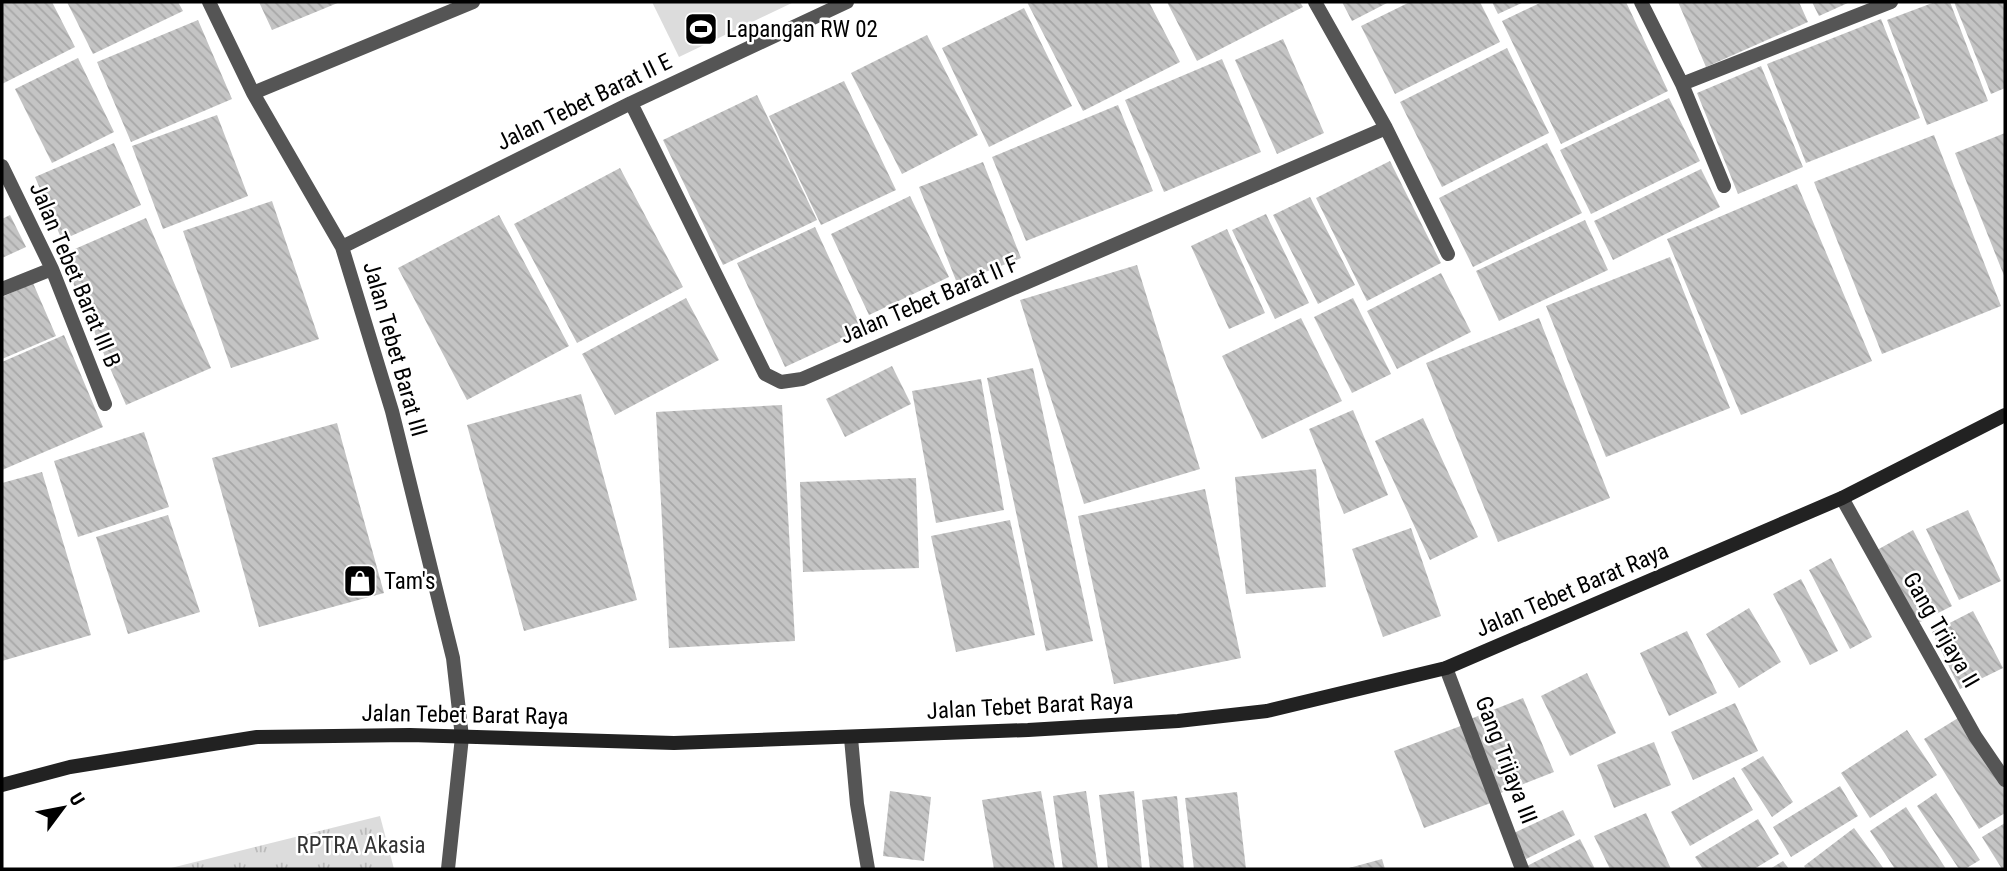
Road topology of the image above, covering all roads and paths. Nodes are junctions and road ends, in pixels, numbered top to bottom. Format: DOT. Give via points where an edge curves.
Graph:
graph roads {
  1 [pos="209,2"];
  2 [pos="473,2"];
  3 [pos="847,2"];
  4 [pos="1315,2"];
  5 [pos="1641,2"];
  6 [pos="1891,2"];
  7 [pos="1682,84"];
  8 [pos="253,93"];
  9 [pos="631,103"];
  10 [pos="1386,128"];
  11 [pos="2,166"];
  12 [pos="1724,186"];
  13 [pos="342,247"];
  14 [pos="1448,254"];
  15 [pos="52,270"];
  16 [pos="2,289"];
  17 [pos="105,404"];
  18 [pos="2005,415"];
  19 [pos="1842,498"];
  20 [pos="1446,668"];
  21 [pos="462,737"];
  22 [pos="851,738"];
  23 [pos="2005,780"];
  24 [pos="2,785"];
  25 [pos="448,869"];
  26 [pos="869,869"];
  27 [pos="1522,869"];
  1 -- 8 [label="street, Jalan Tebet Barat III"];
  2 -- 8 [label="street"];
  3 -- 9 [label="street, Jalan Tebet Barat II E"];
  4 -- 10 [label="street"];
  5 -- 7 [label="street"];
  6 -- 7 [label="street"];
  7 -- 12 [label="street"];
  8 -- 13 [label="street, Jalan Tebet Barat III"];
  9 -- 10 [label="street, Jalan Tebet Barat II F" via="765,374 781,382 802,379"];
  9 -- 13 [label="street, Jalan Tebet Barat II E"];
  10 -- 14 [label="street"];
  11 -- 15 [label="street, Jalan Tebet Barat III B"];
  13 -- 21 [label="street, Jalan Tebet Barat III" via="391,411 453,659"];
  15 -- 16 [label="street"];
  15 -- 17 [label="street, Jalan Tebet Barat III B"];
  18 -- 19 [label="street, Jalan Tebet Barat Raya"];
  19 -- 20 [label="street, Jalan Tebet Barat Raya"];
  19 -- 23 [label="street, Gang Trijaya II" via="1948,689"];
  20 -- 22 [label="street, Jalan Tebet Barat Raya" via="1268,711 1096,726"];
  20 -- 27 [label="street, Gang Trijaya III"];
  21 -- 22 [label="street, Jalan Tebet Barat Raya" via="674,743"];
  21 -- 24 [label="street, Jalan Tebet Barat Raya" via="257,737 69,766"];
  21 -- 25 [label="street, Jalan Tebet Barat III"];
  22 -- 26 [label="street"];
}
